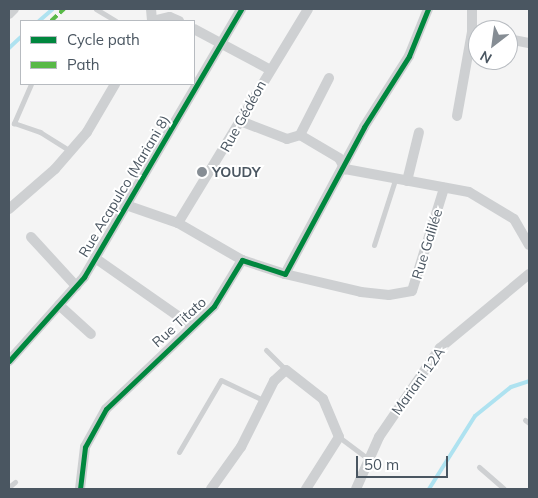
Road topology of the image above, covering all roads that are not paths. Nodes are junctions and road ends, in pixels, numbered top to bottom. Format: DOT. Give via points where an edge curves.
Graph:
graph roads {
  1 [pos="14,9"];
  2 [pos="96,9"];
  3 [pos="241,9"];
  4 [pos="308,9"];
  5 [pos="428,9"];
  6 [pos="9,14"];
  7 [pos="114,20"];
  8 [pos="156,20"];
  9 [pos="177,20"];
  10 [pos="195,30"];
  11 [pos="220,42"];
  12 [pos="468,65"];
  13 [pos="269,69"];
  14 [pos="329,78"];
  15 [pos="31,85"];
  16 [pos="114,85"];
  17 [pos="457,116"];
  18 [pos="243,122"];
  19 [pos="419,132"];
  20 [pos="300,135"];
  21 [pos="71,152"];
  22 [pos="345,169"];
  23 [pos="395,180"];
  24 [pos="407,182"];
  25 [pos="444,188"];
  26 [pos="126,205"];
  27 [pos="9,209"];
  28 [pos="178,223"];
  29 [pos="31,237"];
  30 [pos="374,245"];
  31 [pos="529,245"];
  32 [pos="95,258"];
  33 [pos="242,260"];
  34 [pos="285,274"];
  35 [pos="529,274"];
  36 [pos="76,286"];
  37 [pos="59,305"];
  38 [pos="192,326"];
  39 [pos="91,334"];
  40 [pos="266,350"];
  41 [pos="9,361"];
  42 [pos="286,370"];
  43 [pos="263,400"];
  44 [pos="339,437"];
  45 [pos="178,452"];
  46 [pos="369,460"];
  47 [pos="479,467"];
  48 [pos="15,482"];
  49 [pos="9,488"];
  50 [pos="80,489"];
  51 [pos="211,489"];
  52 [pos="306,489"];
  53 [pos="356,489"];
  54 [pos="504,489"];
  1 -- 6 [label="street"];
  2 -- 7 [label="lane"];
  3 -- 11 [label="street, Rue Acapulco (Mariani 8)"];
  4 -- 13 [label="street, Rue Gédéon"];
  5 -- 22 [label="street" via="409,56 364,127"];
  8 -- 9 [label="street" via="170,17"];
  10 -- 11 [label="street"];
  11 -- 13 [label="street"];
  11 -- 26 [label="street, Rue Acapulco (Mariani 8)"];
  12 -- 17 [label="street"];
  13 -- 18 [label="street, Rue Gédéon"];
  14 -- 20 [label="street"];
  15 -- 21 [label="lane" via="14,123 40,132"];
  16 -- 21 [label="street"];
  18 -- 20 [label="street" via="287,139"];
  18 -- 28 [label="street, Rue Gédéon"];
  19 -- 24 [label="street"];
  20 -- 22 [label="street" via="339,158"];
  21 -- 27 [label="street"];
  22 -- 23 [label="street"];
  22 -- 34 [label="street"];
  23 -- 24 [label="street"];
  23 -- 30 [label="lane"];
  24 -- 25 [label="street"];
  25 -- 31 [label="street" via="488,201 514,219"];
  25 -- 34 [label="street, Rue Galilée" via="412,291 389,295 361,292"];
  26 -- 28 [label="street"];
  26 -- 32 [label="street, Rue Acapulco (Mariani 8)"];
  28 -- 33 [label="street"];
  29 -- 36 [label="street"];
  32 -- 36 [label="street, Rue Acapulco (Mariani 8)"];
  32 -- 38 [label="street"];
  33 -- 34 [label="street"];
  33 -- 38 [label="street, Rue Titato" via="214,306"];
  35 -- 46 [label="street, Mariani 12A" via="440,348 391,419"];
  36 -- 37 [label="street, Rue Acapulco (Mariani 8)"];
  37 -- 39 [label="street"];
  37 -- 41 [label="street, Rue Acapulco (Mariani 8)"];
  38 -- 50 [label="street, Rue Titato" via="106,409 86,447"];
  40 -- 42 [label="lane"];
  42 -- 43 [label="street"];
  42 -- 44 [label="street" via="323,399"];
  43 -- 45 [label="lane" via="221,380"];
  43 -- 51 [label="street" via="241,447"];
  44 -- 46 [label="lane"];
  44 -- 52 [label="street"];
  46 -- 53 [label="street, Mariani 12A"];
  47 -- 54 [label="lane"];
  48 -- 49 [label="lane"];
}
